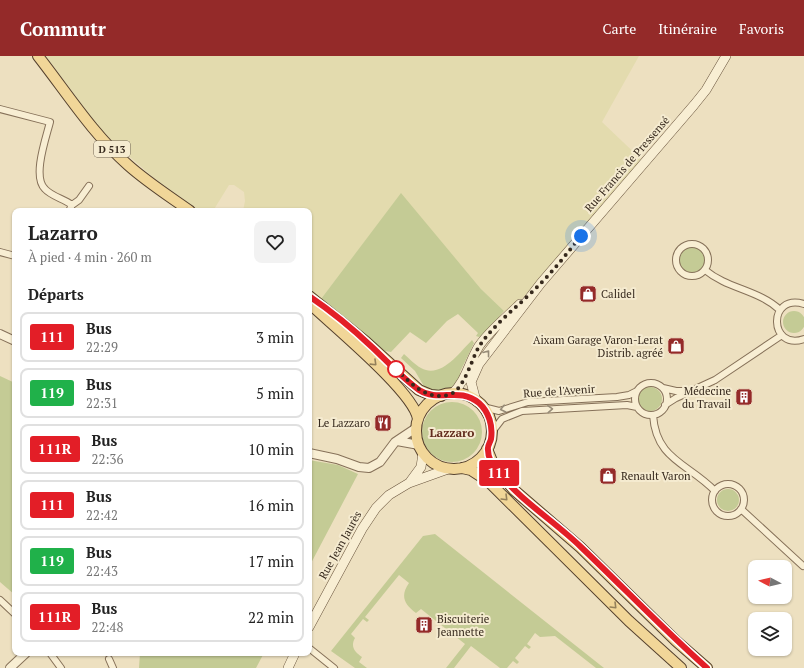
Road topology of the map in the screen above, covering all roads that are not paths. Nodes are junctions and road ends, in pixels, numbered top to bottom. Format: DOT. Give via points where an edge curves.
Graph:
graph roads {
  1 [pos="38,56"];
  2 [pos="726,56"];
  3 [pos="0,109"];
  4 [pos="89,186"];
  5 [pos="71,208"];
  6 [pos="186,208"];
  7 [pos="0,252"];
  8 [pos="12,255"];
  9 [pos="705,270"];
  10 [pos="541,283"];
  11 [pos="312,298"];
  12 [pos="804,304"];
  13 [pos="312,306"];
  14 [pos="780,310"];
  15 [pos="0,334"];
  16 [pos="782,335"];
  17 [pos="804,339"];
  18 [pos="12,340"];
  19 [pos="662,388"];
  20 [pos="637,391"];
  21 [pos="690,391"];
  22 [pos="452,394"];
  23 [pos="442,396"];
  24 [pos="479,404"];
  25 [pos="665,405"];
  26 [pos="637,407"];
  27 [pos="653,415"];
  28 [pos="417,424"];
  29 [pos="492,432"];
  30 [pos="397,441"];
  31 [pos="421,449"];
  32 [pos="487,449"];
  33 [pos="312,454"];
  34 [pos="448,468"];
  35 [pos="462,468"];
  36 [pos="409,483"];
  37 [pos="715,492"];
  38 [pos="741,509"];
  39 [pos="803,566"];
  40 [pos="0,600"];
  41 [pos="12,611"];
  42 [pos="312,620"];
  43 [pos="312,650"];
  44 [pos="23,656"];
  45 [pos="52,656"];
  46 [pos="294,656"];
  47 [pos="109,659"];
  48 [pos="10,668"];
  49 [pos="61,668"];
  50 [pos="113,668"];
  51 [pos="288,668"];
  52 [pos="334,668"];
  53 [pos="681,668"];
  54 [pos="707,668"];
  1 -- 6 [label="main road, D 513" via="98,135 128,165"];
  2 -- 10 [label="main road, Rue Francis de Pressensé" via="694,105"];
  3 -- 5 [label="street" via="50,122 39,168 40,183 46,190 63,198"];
  4 -- 5 [label="street"];
  7 -- 8 [label="street"];
  9 -- 9 [label="street" via="708,265 707,254 700,246 690,244 677,253 676,263 684,275 693,277"];
  9 -- 14 [label="street" via="719,281 765,298"];
  10 -- 22 [label="main road" via="485,338 460,385"];
  24 -- 10 [label="main road, one-way" via="471,382 474,372"];
  11 -- 23 [label="main road" via="366,342 419,390"];
  12 -- 14 [label="street" via="789,303"];
  13 -- 28 [label="main road, one-way" via="399,388 415,408"];
  14 -- 16 [label="street" via="776,322"];
  15 -- 18 [label="street"];
  16 -- 17 [label="street" via="790,340"];
  16 -- 21 [label="street" via="716,380"];
  19 -- 20 [label="street" via="649,383"];
  19 -- 21 [label="street"];
  19 -- 25 [label="street" via="666,393"];
  20 -- 24 [label="street, Rue de l'Avenir, one-way" via="617,397 528,402 499,410"];
  20 -- 26 [label="street"];
  21 -- 25 [label="street"];
  22 -- 23 [label="main road"];
  22 -- 24 [label="main road" via="460,394"];
  23 -- 28 [label="main road" via="427,405"];
  24 -- 29 [label="main road" via="488,416"];
  25 -- 27 [label="street" via="661,412"];
  26 -- 27 [label="street"];
  29 -- 26 [label="street, Rue de l'Avenir, one-way" via="502,419 529,410 627,405"];
  27 -- 37 [label="street" via="655,433 665,451"];
  28 -- 30 [label="street"];
  28 -- 31 [label="main road"];
  29 -- 32 [label="main road"];
  30 -- 31 [label="street"];
  30 -- 33 [label="street" via="380,462 369,468"];
  31 -- 34 [label="main road" via="434,463"];
  31 -- 36 [label="main road" via="421,467"];
  32 -- 35 [label="main road" via="477,461"];
  32 -- 54 [label="main road" via="494,466 514,490 575,542"];
  34 -- 35 [label="main road"];
  34 -- 36 [label="main road, Rue Jean Jaurès"];
  35 -- 53 [label="main road, one-way" via="471,470 488,481 629,621"];
  36 -- 42 [label="main road, Rue Jean Jaurès" via="389,495 367,519"];
  37 -- 38 [label="street" via="712,500 722,515 732,515"];
  37 -- 38 [label="street" via="723,485 738,487 744,495"];
  38 -- 39 [label="street"];
  40 -- 41 [label="street"];
  43 -- 52 [label="street"];
  44 -- 48 [label="street"];
  45 -- 49 [label="street"];
  46 -- 51 [label="main road"];
  47 -- 50 [label="street"];
}
